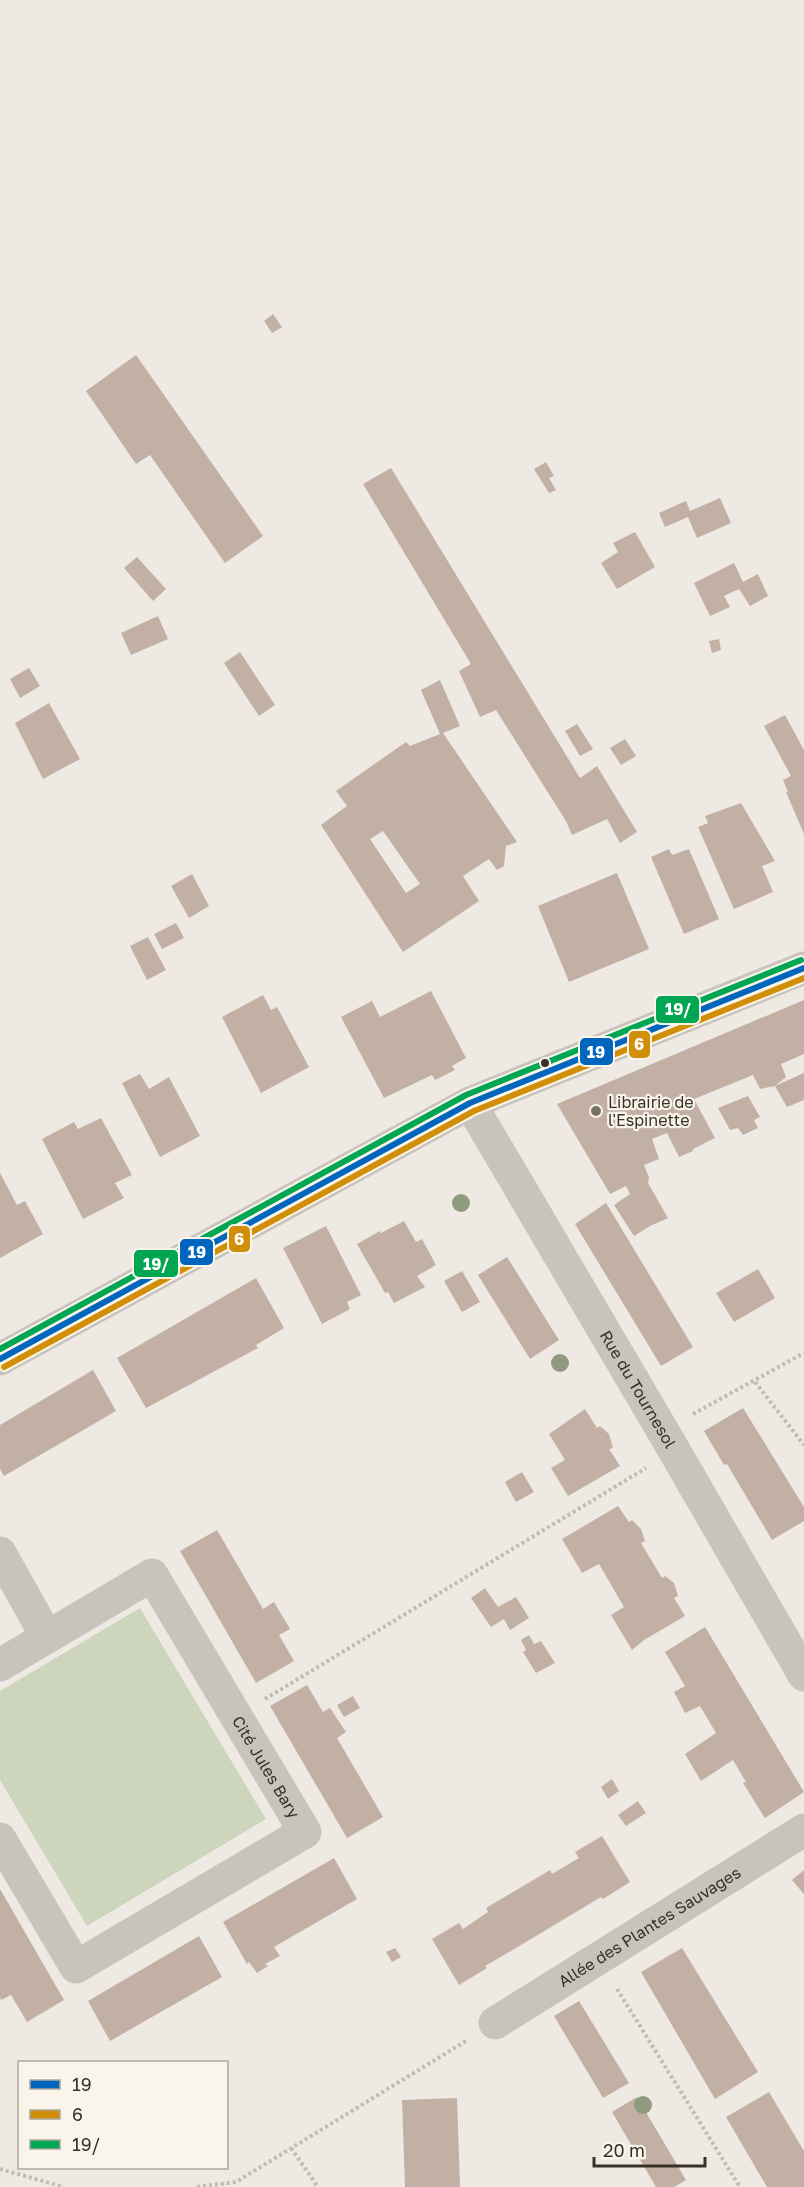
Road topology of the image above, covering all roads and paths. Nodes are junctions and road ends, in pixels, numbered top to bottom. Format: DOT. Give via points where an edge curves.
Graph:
graph roads {
  1 [pos="804,968"];
  2 [pos="470,1103"];
  3 [pos="804,1353"];
  4 [pos="0,1359"];
  5 [pos="755,1382"];
  6 [pos="702,1409"];
  7 [pos="804,1445"];
  8 [pos="675,1451"];
  9 [pos="0,1553"];
  10 [pos="47,1637"];
  11 [pos="0,1665"];
  12 [pos="804,1675"];
  13 [pos="236,1716"];
  14 [pos="804,1830"];
  15 [pos="0,1839"];
  16 [pos="598,1959"];
  17 [pos="495,2023"];
  18 [pos="291,2148"];
  19 [pos="0,2169"];
  20 [pos="64,2187"];
  21 [pos="198,2187"];
  22 [pos="318,2187"];
  23 [pos="740,2187"];
  1 -- 2 [label="street"];
  2 -- 4 [label="street"];
  2 -- 8 [label="street, Rue du Tournesol"];
  3 -- 5 [label="path"];
  5 -- 6 [label="path"];
  5 -- 7 [label="path"];
  8 -- 12 [label="street, Rue du Tournesol"];
  8 -- 13 [label="path"];
  9 -- 10 [label="street"];
  10 -- 11 [label="street, Cité Jules Bary"];
  10 -- 13 [label="street, Cité Jules Bary" via="152,1575"];
  13 -- 15 [label="street, Cité Jules Bary" via="305,1832 76,1967"];
  14 -- 16 [label="street, Allée des Plantes Sauvages"];
  16 -- 17 [label="street, Allée des Plantes Sauvages"];
  16 -- 23 [label="path"];
  17 -- 18 [label="path"];
  18 -- 21 [label="path" via="236,2182"];
  18 -- 22 [label="path"];
  19 -- 20 [label="path"];
}
